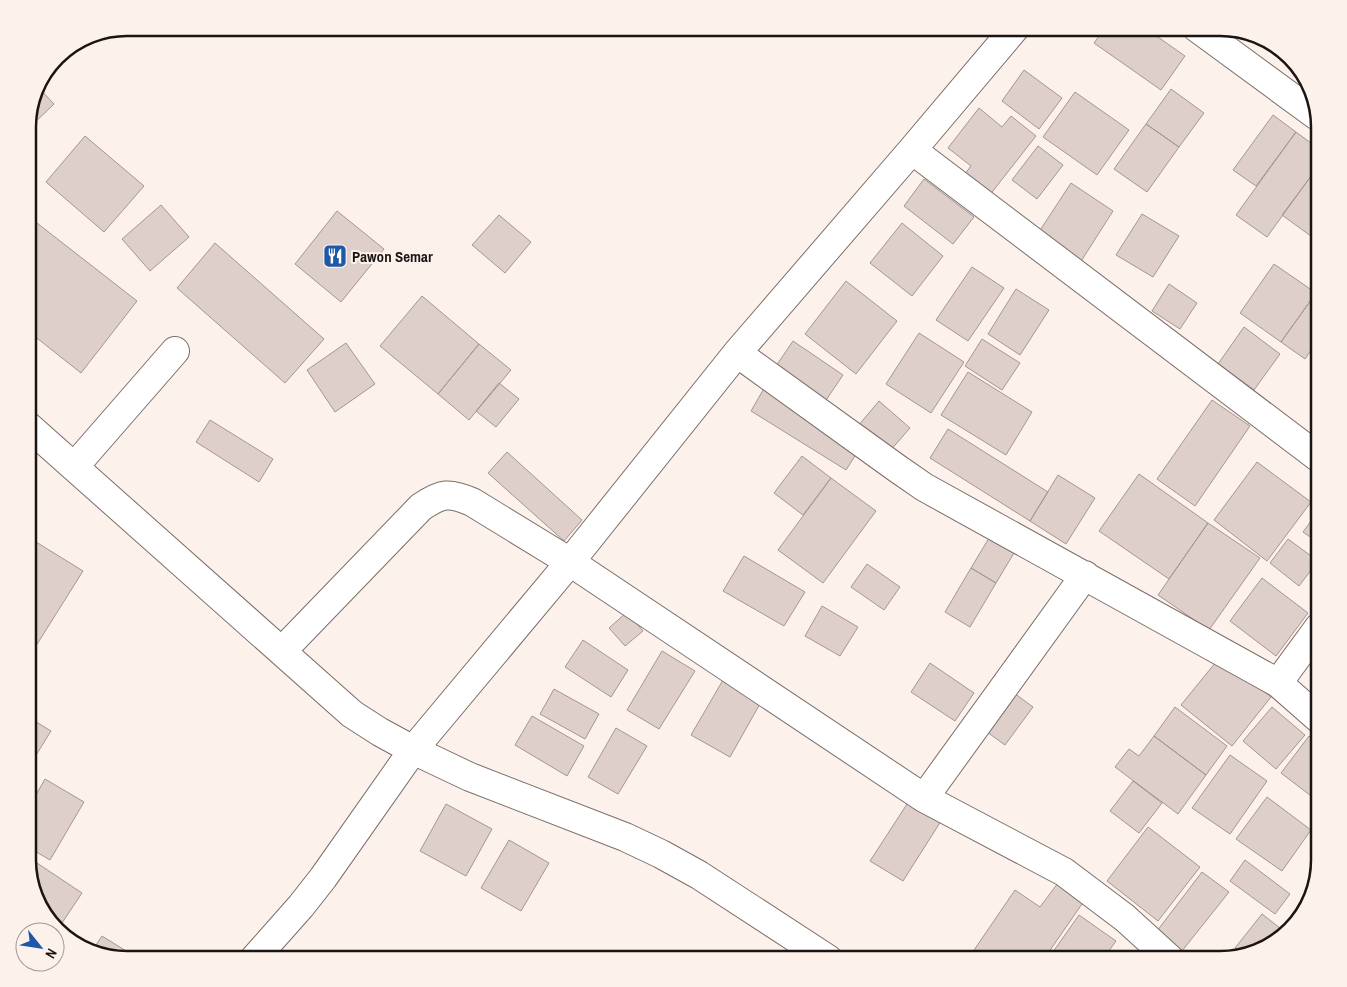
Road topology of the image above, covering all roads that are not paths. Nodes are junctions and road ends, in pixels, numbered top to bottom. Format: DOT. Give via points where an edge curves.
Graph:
graph roads {
  1 [pos="1008,36"];
  2 [pos="1209,36"];
  3 [pos="1309,110"];
  4 [pos="912,150"];
  5 [pos="175,351"];
  6 [pos="737,353"];
  7 [pos="36,436"];
  8 [pos="1311,451"];
  9 [pos="74,467"];
  10 [pos="570,562"];
  11 [pos="1085,575"];
  12 [pos="1311,639"];
  13 [pos="282,651"];
  14 [pos="1278,683"];
  15 [pos="1311,711"];
  16 [pos="413,750"];
  17 [pos="924,798"];
  18 [pos="262,951"];
  19 [pos="814,951"];
  20 [pos="1160,951"];
  1 -- 4 [label="street"];
  2 -- 3 [label="street"];
  4 -- 6 [label="street"];
  4 -- 8 [label="street"];
  5 -- 9 [label="street"];
  6 -- 10 [label="street"];
  6 -- 11 [label="street" via="924,487"];
  7 -- 9 [label="street"];
  9 -- 13 [label="street"];
  10 -- 13 [label="street" via="472,502 458,496 438,496 421,507"];
  10 -- 16 [label="street"];
  10 -- 17 [label="street"];
  11 -- 14 [label="street"];
  11 -- 17 [label="street"];
  12 -- 14 [label="street"];
  13 -- 16 [label="street" via="352,714"];
  14 -- 15 [label="street"];
  16 -- 18 [label="street" via="323,878"];
  16 -- 19 [label="street" via="470,777 661,854"];
  17 -- 20 [label="street" via="1064,872 1125,918"];
}
